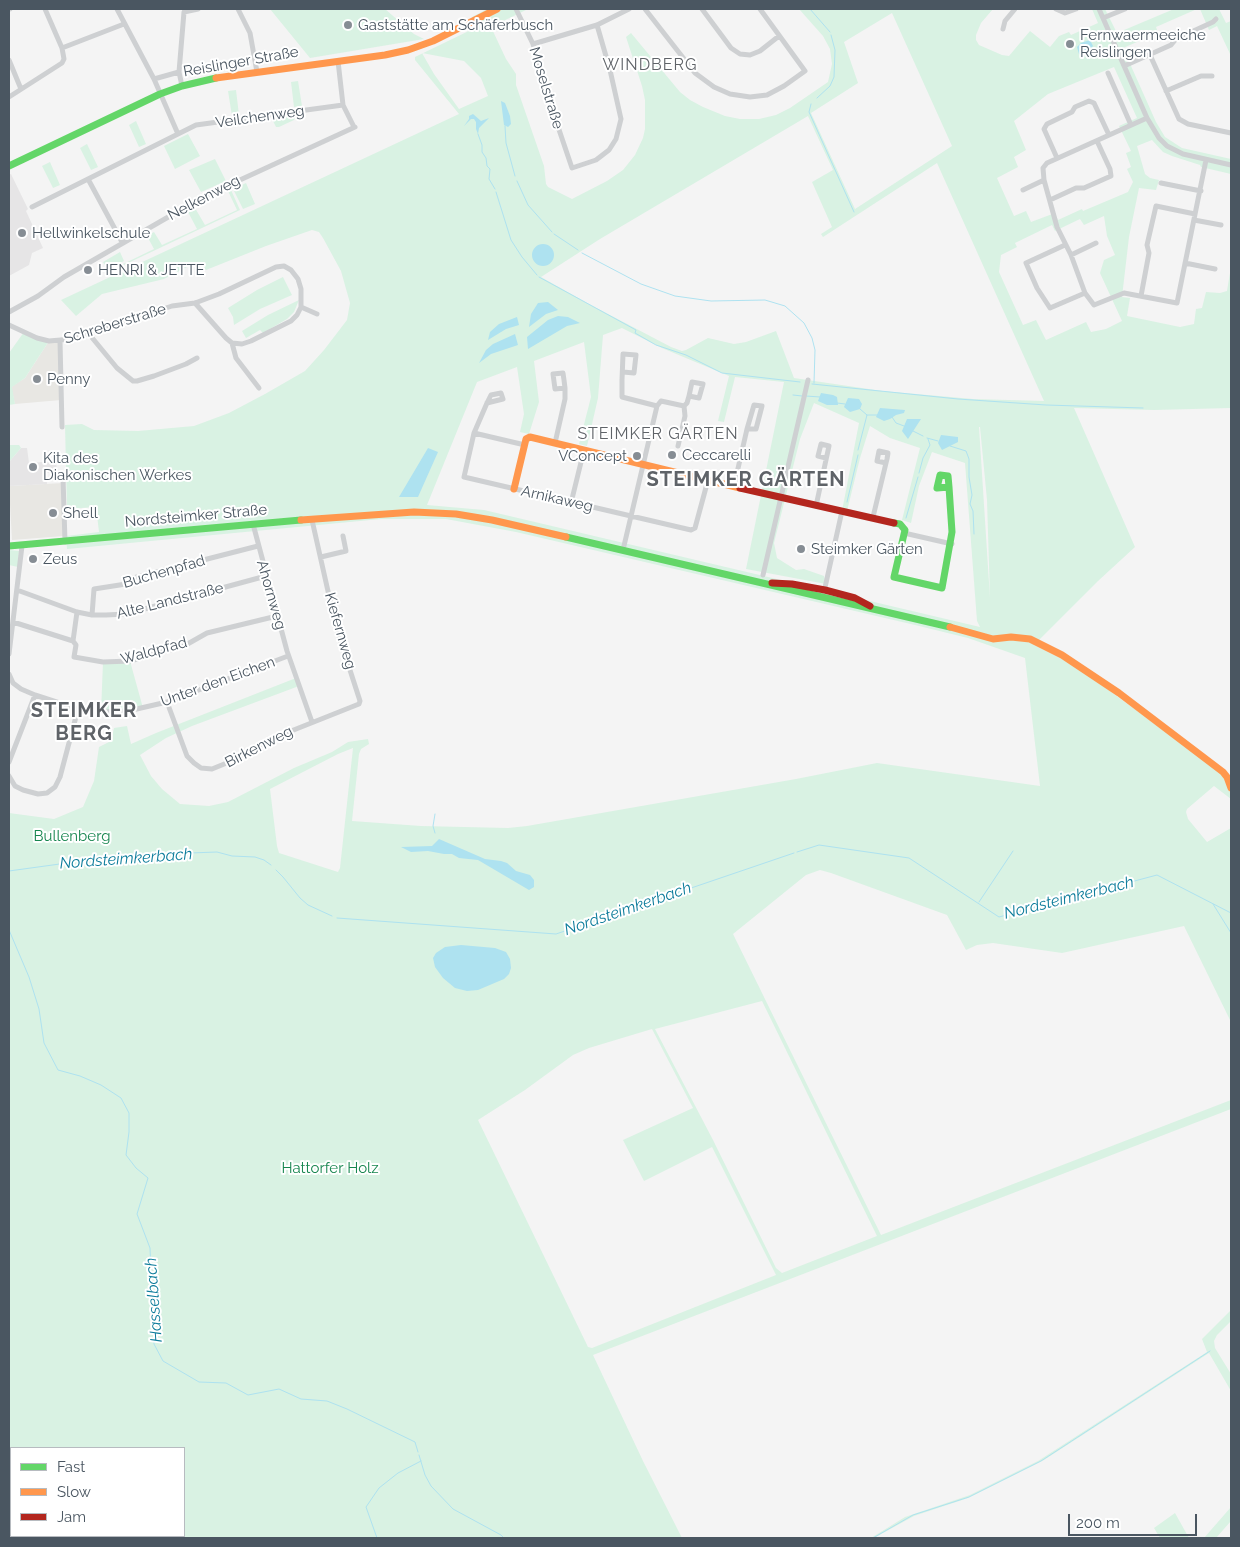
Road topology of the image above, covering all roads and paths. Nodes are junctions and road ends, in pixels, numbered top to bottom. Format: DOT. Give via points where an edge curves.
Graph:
graph roads {
  1 [pos="44,9"];
  2 [pos="117,9"];
  3 [pos="198,9"];
  4 [pos="238,9"];
  5 [pos="497,9"];
  6 [pos="524,9"];
  7 [pos="629,9"];
  8 [pos="645,9"];
  9 [pos="702,9"];
  10 [pos="760,9"];
  11 [pos="1016,9"];
  12 [pos="1056,9"];
  13 [pos="1076,9"];
  14 [pos="1099,9"];
  15 [pos="1125,9"];
  16 [pos="517,10"];
  17 [pos="1103,18"];
  18 [pos="1216,19"];
  19 [pos="124,24"];
  20 [pos="597,25"];
  21 [pos="1003,29"];
  22 [pos="780,36"];
  23 [pos="533,44"];
  24 [pos="62,48"];
  25 [pos="1150,55"];
  26 [pos="9,60"];
  27 [pos="338,61"];
  28 [pos="1124,66"];
  29 [pos="179,72"];
  30 [pos="257,72"];
  31 [pos="1108,73"];
  32 [pos="1212,76"];
  33 [pos="154,79"];
  34 [pos="182,86"];
  35 [pos="21,89"];
  36 [pos="1166,91"];
  37 [pos="160,94"];
  38 [pos="9,97"];
  39 [pos="343,105"];
  40 [pos="1147,118"];
  41 [pos="1131,125"];
  42 [pos="1231,133"];
  43 [pos="178,134"];
  44 [pos="1109,135"];
  45 [pos="1097,141"];
  46 [pos="1057,158"];
  47 [pos="1206,160"];
  48 [pos="1231,165"];
  49 [pos="9,166"];
  50 [pos="88,179"];
  51 [pos="1044,180"];
  52 [pos="1161,183"];
  53 [pos="1023,190"];
  54 [pos="1201,191"];
  55 [pos="1050,200"];
  56 [pos="32,207"];
  57 [pos="1195,214"];
  58 [pos="1194,220"];
  59 [pos="1221,225"];
  60 [pos="122,242"];
  61 [pos="1096,243"];
  62 [pos="1065,245"];
  63 [pos="1071,255"];
  64 [pos="1185,263"];
  65 [pos="1215,269"];
  66 [pos="1085,293"];
  67 [pos="1141,296"];
  68 [pos="195,303"];
  69 [pos="301,307"];
  70 [pos="9,312"];
  71 [pos="317,314"];
  72 [pos="9,325"];
  73 [pos="89,334"];
  74 [pos="60,341"];
  75 [pos="232,343"];
  76 [pos="197,358"];
  77 [pos="623,372"];
  78 [pos="808,380"];
  79 [pos="259,388"];
  80 [pos="565,388"];
  81 [pos="689,396"];
  82 [pos="488,403"];
  83 [pos="659,404"];
  84 [pos="684,406"];
  85 [pos="62,427"];
  86 [pos="748,429"];
  87 [pos="474,433"];
  88 [pos="555,442"];
  89 [pos="525,445"];
  90 [pos="678,446"];
  91 [pos="584,450"];
  92 [pos="826,458"];
  93 [pos="886,463"];
  94 [pos="643,464"];
  95 [pos="63,477"];
  96 [pos="708,480"];
  97 [pos="734,486"];
  98 [pos="949,487"];
  99 [pos="514,489"];
  100 [pos="781,498"];
  101 [pos="572,502"];
  102 [pos="816,506"];
  103 [pos="842,510"];
  104 [pos="632,516"];
  105 [pos="873,517"];
  106 [pos="312,520"];
  107 [pos="253,524"];
  108 [pos="904,533"];
  109 [pos="343,536"];
  110 [pos="66,542"];
  111 [pos="952,544"];
  112 [pos="9,546"];
  113 [pos="22,546"];
  114 [pos="258,546"];
  115 [pos="623,548"];
  116 [pos="321,557"];
  117 [pos="763,575"];
  118 [pos="266,576"];
  119 [pos="17,590"];
  120 [pos="824,594"];
  121 [pos="78,612"];
  122 [pos="92,615"];
  123 [pos="277,616"];
  124 [pos="13,622"];
  125 [pos="74,641"];
  126 [pos="9,654"];
  127 [pos="288,656"];
  128 [pos="9,674"];
  129 [pos="35,695"];
  130 [pos="167,702"];
  131 [pos="359,704"];
  132 [pos="78,709"];
  133 [pos="312,722"];
  134 [pos="9,762"];
  135 [pos="9,776"];
  136 [pos="1231,788"];
  1 -- 24 [label="street"];
  2 -- 19 [label="street"];
  3 -- 29 [label="street" via="184,12"];
  4 -- 30 [label="street" via="250,33"];
  5 -- 27 [label="street, Reislinger Straße" via="415,48"];
  6 -- 16 [label="street"];
  7 -- 20 [label="street"];
  8 -- 22 [label="street" via="695,73 730,94 767,95 805,71"];
  9 -- 22 [label="street" via="731,48 740,54 760,51"];
  10 -- 22 [label="street"];
  11 -- 21 [label="street" via="1005,21"];
  12 -- 13 [label="street" via="1066,13"];
  14 -- 17 [label="street"];
  15 -- 17 [label="street"];
  16 -- 23 [label="street, Moselstraße"];
  17 -- 28 [label="street"];
  18 -- 25 [label="street"];
  19 -- 24 [label="street"];
  19 -- 33 [label="street"];
  20 -- 23 [label="street"];
  20 -- 23 [label="street, Moselstraße" via="621,119 609,150 596,160 572,168"];
  24 -- 35 [label="street" via="62,63"];
  25 -- 28 [label="street"];
  25 -- 36 [label="street"];
  26 -- 35 [label="street"];
  27 -- 30 [label="street, Reislinger Straße"];
  27 -- 39 [label="street, Nelkenweg"];
  28 -- 40 [label="street"];
  29 -- 33 [label="street"];
  29 -- 34 [label="street"];
  30 -- 34 [label="street, Reislinger Straße"];
  31 -- 41 [label="street"];
  32 -- 36 [label="street" via="1201,76"];
  33 -- 37 [label="street"];
  34 -- 37 [label="street, Reislinger Straße"];
  35 -- 38 [label="street"];
  36 -- 42 [label="street" via="1182,122"];
  37 -- 43 [label="street"];
  37 -- 49 [label="street, Reislinger Straße"];
  39 -- 43 [label="street, Veilchenweg" via="196,125"];
  39 -- 60 [label="street, Nelkenweg" via="354,127 205,196"];
  40 -- 41 [label="street"];
  40 -- 47 [label="street" via="1167,146"];
  41 -- 44 [label="street"];
  43 -- 50 [label="street, Veilchenweg"];
  44 -- 45 [label="street"];
  44 -- 46 [label="street" via="1094,103 1089,101 1075,107 1072,112 1045,126"];
  45 -- 46 [label="street"];
  45 -- 55 [label="street" via="1111,176"];
  46 -- 51 [label="street" via="1044,165"];
  47 -- 48 [label="street"];
  47 -- 54 [label="street"];
  50 -- 56 [label="street, Veilchenweg"];
  50 -- 60 [label="street"];
  51 -- 53 [label="street"];
  51 -- 55 [label="street"];
  52 -- 54 [label="street"];
  54 -- 57 [label="street"];
  55 -- 62 [label="street"];
  57 -- 58 [label="street"];
  57 -- 67 [label="street" via="1156,206"];
  58 -- 59 [label="street"];
  58 -- 64 [label="street"];
  60 -- 70 [label="street, Nelkenweg"];
  61 -- 63 [label="street"];
  62 -- 63 [label="street"];
  62 -- 66 [label="street" via="1026,263 1050,308"];
  63 -- 66 [label="street"];
  64 -- 65 [label="street"];
  64 -- 67 [label="street" via="1177,303"];
  66 -- 67 [label="street" via="1094,305 1121,293"];
  68 -- 69 [label="street, Schreberstraße" via="284,266 298,279"];
  68 -- 73 [label="street, Schreberstraße" via="172,306"];
  68 -- 75 [label="street"];
  69 -- 71 [label="street"];
  69 -- 75 [label="street" via="285,325 247,344"];
  72 -- 74 [label="street, Schreberstraße" via="37,338"];
  73 -- 74 [label="street, Schreberstraße"];
  73 -- 76 [label="street" via="117,368 133,381"];
  74 -- 85 [label="street"];
  75 -- 79 [label="street" via="236,358"];
  77 -- 83 [label="street" via="634,373 636,355 623,354 622,397"];
  78 -- 100 [label="street"];
  80 -- 88 [label="street" via="566,399"];
  81 -- 84 [label="street"];
  82 -- 87 [label="street"];
  83 -- 84 [label="street"];
  83 -- 94 [label="street"];
  84 -- 90 [label="street"];
  86 -- 86 [label="street" via="754,405 762,406 756,430"];
  86 -- 97 [label="street"];
  87 -- 89 [label="street"];
  87 -- 99 [label="street, Arnikaweg" via="464,477"];
  88 -- 89 [label="street" via="530,437"];
  88 -- 91 [label="street"];
  89 -- 99 [label="street"];
  91 -- 94 [label="street"];
  91 -- 101 [label="street"];
  92 -- 102 [label="street"];
  93 -- 105 [label="street"];
  94 -- 96 [label="street"];
  94 -- 104 [label="street"];
  95 -- 110 [label="street"];
  96 -- 97 [label="street"];
  96 -- 104 [label="street, Arnikaweg" via="695,528 691,530"];
  97 -- 100 [label="street"];
  98 -- 111 [label="street"];
  99 -- 101 [label="street, Arnikaweg"];
  100 -- 102 [label="street"];
  100 -- 117 [label="street"];
  101 -- 104 [label="street, Arnikaweg"];
  102 -- 103 [label="street"];
  103 -- 105 [label="street"];
  103 -- 120 [label="street"];
  104 -- 115 [label="street"];
  105 -- 108 [label="street" via="900,524"];
  106 -- 107 [label="street, Nordsteimker Straße"];
  106 -- 115 [label="street, Nordsteimker Straße" via="414,512 456,514 576,535"];
  106 -- 116 [label="street, Kiefernweg"];
  107 -- 110 [label="street, Nordsteimker Straße"];
  107 -- 114 [label="street, Ahornweg"];
  108 -- 111 [label="street"];
  108 -- 111 [label="street" via="894,577 931,586 942,588"];
  109 -- 116 [label="street" via="346,551"];
  110 -- 113 [label="street, Nordsteimker Straße"];
  112 -- 113 [label="street, Nordsteimker Straße"];
  113 -- 119 [label="street"];
  114 -- 118 [label="street, Ahornweg"];
  114 -- 122 [label="street, Buchenpfad" via="133,578 126,584 94,589"];
  115 -- 120 [label="street, Nordsteimker Straße" via="649,552 673,563 750,580 792,584"];
  116 -- 131 [label="street, Kiefernweg" via="338,636"];
  118 -- 122 [label="street, Alte Landstraße" via="126,614"];
  118 -- 123 [label="street, Ahornweg"];
  119 -- 121 [label="street, Alte Landstraße"];
  119 -- 124 [label="street"];
  120 -- 136 [label="street, Nordsteimker Straße" via="886,613 993,638 1030,639 1045,646 1089,672 1223,772"];
  121 -- 122 [label="street, Alte Landstraße"];
  121 -- 125 [label="street"];
  123 -- 125 [label="street, Waldpfad" via="207,633 184,646 130,661 103,662 74,657"];
  123 -- 127 [label="street, Ahornweg"];
  124 -- 125 [label="street"];
  124 -- 126 [label="street"];
  127 -- 130 [label="street, Unter den Eichen"];
  127 -- 133 [label="street, Ahornweg"];
  128 -- 129 [label="street, Unter den Eichen" via="13,683"];
  129 -- 132 [label="street, Unter den Eichen"];
  129 -- 134 [label="street"];
  130 -- 132 [label="street, Unter den Eichen" via="128,711"];
  130 -- 133 [label="street, Birkenweg" via="187,756 207,769 218,768"];
  131 -- 133 [label="street, Birkenweg"];
  132 -- 135 [label="street" via="60,777 51,791 42,794 23,790 15,786"];
}
